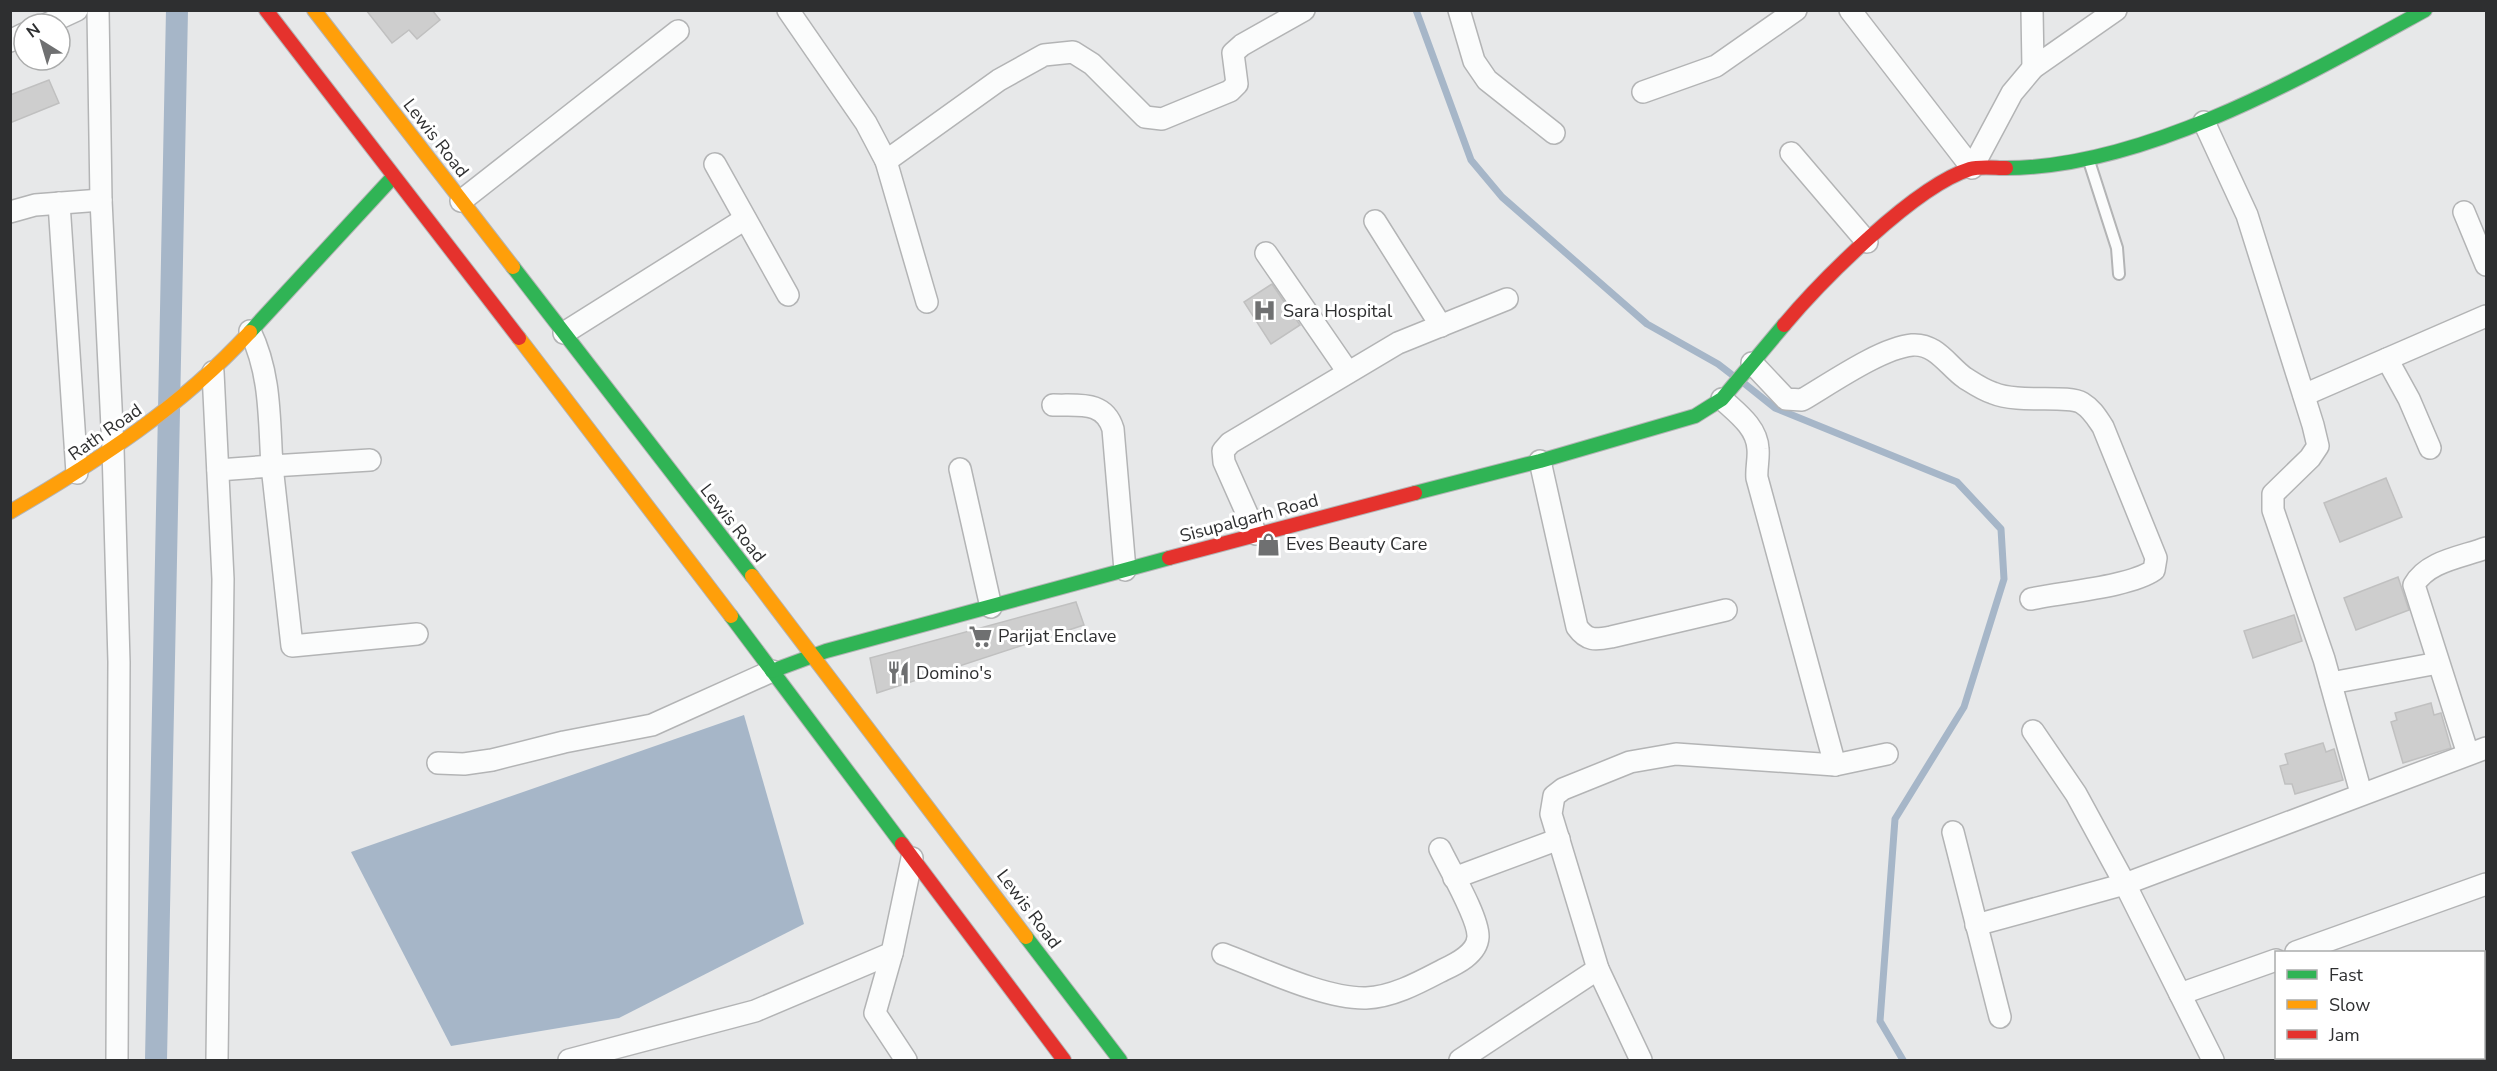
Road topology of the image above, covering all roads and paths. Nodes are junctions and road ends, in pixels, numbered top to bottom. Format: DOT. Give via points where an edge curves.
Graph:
graph roads {
  1 [pos="98,10"];
  2 [pos="266,10"];
  3 [pos="314,10"];
  4 [pos="788,10"];
  5 [pos="1304,10"];
  6 [pos="1459,10"];
  7 [pos="1796,10"];
  8 [pos="1850,10"];
  9 [pos="2032,10"];
  10 [pos="2116,10"];
  11 [pos="2425,10"];
  12 [pos="678,31"];
  13 [pos="2033,68"];
  14 [pos="1643,92"];
  15 [pos="2204,122"];
  16 [pos="1554,133"];
  17 [pos="1791,153"];
  18 [pos="416,158"];
  19 [pos="2089,160"];
  20 [pos="886,161"];
  21 [pos="715,164"];
  22 [pos="1972,168"];
  23 [pos="393,177"];
  24 [pos="101,200"];
  25 [pos="461,201"];
  26 [pos="59,203"];
  27 [pos="10,212"];
  28 [pos="2464,212"];
  29 [pos="745,219"];
  30 [pos="1375,221"];
  31 [pos="1868,242"];
  32 [pos="1266,254"];
  33 [pos="2487,265"];
  34 [pos="2119,273"];
  35 [pos="788,295"];
  36 [pos="1507,299"];
  37 [pos="927,302"];
  38 [pos="2487,316"];
  39 [pos="1441,326"];
  40 [pos="250,331"];
  41 [pos="564,333"];
  42 [pos="2387,359"];
  43 [pos="1749,366"];
  44 [pos="213,372"];
  45 [pos="1348,372"];
  46 [pos="1725,394"];
  47 [pos="2304,395"];
  48 [pos="1053,405"];
  49 [pos="113,448"];
  50 [pos="2430,448"];
  51 [pos="370,460"];
  52 [pos="1540,461"];
  53 [pos="272,466"];
  54 [pos="960,469"];
  55 [pos="218,470"];
  56 [pos="77,473"];
  57 [pos="10,512"];
  58 [pos="1256,534"];
  59 [pos="2487,548"];
  60 [pos="1125,570"];
  61 [pos="2031,599"];
  62 [pos="991,607"];
  63 [pos="1726,610"];
  64 [pos="417,634"];
  65 [pos="812,656"];
  66 [pos="2438,663"];
  67 [pos="772,671"];
  68 [pos="2331,683"];
  69 [pos="2034,730"];
  70 [pos="2477,751"];
  71 [pos="1887,754"];
  72 [pos="438,763"];
  73 [pos="1834,765"];
  74 [pos="2361,793"];
  75 [pos="1953,832"];
  76 [pos="1559,839"];
  77 [pos="1440,849"];
  78 [pos="912,858"];
  79 [pos="1454,878"];
  80 [pos="2125,884"];
  81 [pos="2487,884"];
  82 [pos="1976,925"];
  83 [pos="2299,951"];
  84 [pos="892,953"];
  85 [pos="1223,954"];
  86 [pos="2275,961"];
  87 [pos="1598,969"];
  88 [pos="2180,994"];
  89 [pos="2000,1017"];
  90 [pos="117,1060"];
  91 [pos="217,1060"];
  92 [pos="569,1060"];
  93 [pos="906,1060"];
  94 [pos="1064,1060"];
  95 [pos="1120,1060"];
  96 [pos="1460,1060"];
  97 [pos="1641,1060"];
  98 [pos="2213,1060"];
  1 -- 24 [label="street"];
  2 -- 23 [label="main road"];
  3 -- 18 [label="main road, Lewis Road"];
  4 -- 20 [label="street" via="867,123"];
  5 -- 20 [label="street" via="1233,53 1237,84 1230,92 1162,119 1145,117 1092,64 1072,52 1044,55 989,87"];
  6 -- 16 [label="street" via="1474,61 1487,80"];
  7 -- 14 [label="street" via="1716,66"];
  8 -- 22 [label="street"];
  9 -- 13 [label="street"];
  10 -- 13 [label="street"];
  11 -- 15 [label="main road" via="2341,56"];
  12 -- 25 [label="street"];
  13 -- 22 [label="street" via="2012,93"];
  15 -- 19 [label="main road"];
  15 -- 47 [label="street" via="2247,215"];
  17 -- 31 [label="street"];
  18 -- 23 [label="main road, Rath Road"];
  18 -- 25 [label="main road, Lewis Road"];
  19 -- 22 [label="main road" via="2019,168"];
  19 -- 34 [label="lane" via="2117,248"];
  20 -- 37 [label="street"];
  21 -- 29 [label="street"];
  22 -- 31 [label="main road, Sisupalgarh Road" via="1938,182"];
  23 -- 40 [label="main road, Rath Road"];
  23 -- 67 [label="main road" via="522,340"];
  24 -- 26 [label="street"];
  24 -- 49 [label="street"];
  25 -- 41 [label="main road, Lewis Road"];
  26 -- 27 [label="street"];
  26 -- 56 [label="street"];
  28 -- 33 [label="street"];
  29 -- 35 [label="street"];
  29 -- 41 [label="street"];
  30 -- 39 [label="street"];
  31 -- 43 [label="main road, Sisupalgarh Road" via="1800,306"];
  32 -- 45 [label="street"];
  36 -- 39 [label="street"];
  38 -- 42 [label="street"];
  39 -- 45 [label="street" via="1398,343"];
  40 -- 44 [label="main road, Rath Road"];
  40 -- 53 [label="street" via="262,356"];
  41 -- 65 [label="main road, Lewis Road"];
  42 -- 47 [label="street"];
  42 -- 50 [label="street"];
  43 -- 46 [label="main road, Sisupalgarh Road"];
  43 -- 61 [label="street" via="1786,399 1802,400 1891,350 1914,345 1929,347 1964,377 1992,393 2017,400 2070,399 2092,410 2103,427 2156,558 2154,570 2129,580"];
  44 -- 49 [label="main road, Rath Road"];
  44 -- 55 [label="street"];
  45 -- 58 [label="street" via="1236,439 1223,451 1224,462"];
  46 -- 52 [label="main road, Sisupalgarh Road" via="1695,416"];
  46 -- 73 [label="street" via="1757,438 1757,478"];
  47 -- 68 [label="street" via="2318,446 2273,494 2273,510"];
  48 -- 60 [label="street" via="1093,406 1110,417"];
  49 -- 56 [label="main road, Rath Road"];
  49 -- 90 [label="street" via="119,662"];
  51 -- 53 [label="street"];
  52 -- 58 [label="main road, Sisupalgarh Road"];
  52 -- 63 [label="street" via="1577,627 1583,636 1592,640 1611,637"];
  53 -- 55 [label="street"];
  53 -- 64 [label="street" via="292,646"];
  54 -- 62 [label="street"];
  55 -- 91 [label="street" via="223,579"];
  56 -- 57 [label="main road, Rath Road"];
  58 -- 60 [label="main road, Sisupalgarh Road"];
  59 -- 66 [label="street" via="2432,567 2414,585"];
  60 -- 62 [label="main road, Sisupalgarh Road"];
  62 -- 65 [label="main road, Sisupalgarh Road"];
  65 -- 67 [label="main road, Sisupalgarh Road"];
  65 -- 95 [label="main road, Lewis Road"];
  66 -- 68 [label="street"];
  66 -- 70 [label="street"];
  67 -- 72 [label="street" via="652,725 492,760"];
  67 -- 78 [label="main road"];
  68 -- 74 [label="street"];
  69 -- 80 [label="street" via="2076,794"];
  70 -- 74 [label="street"];
  71 -- 73 [label="street"];
  73 -- 76 [label="street" via="1676,754 1630,762 1554,796 1551,814"];
  74 -- 80 [label="street"];
  75 -- 82 [label="street"];
  76 -- 79 [label="street"];
  76 -- 87 [label="street"];
  77 -- 79 [label="street"];
  78 -- 84 [label="street"];
  78 -- 94 [label="main road"];
  79 -- 85 [label="street" via="1478,937 1473,950 1457,964 1390,994 1366,998 1333,993"];
  80 -- 82 [label="street"];
  80 -- 88 [label="street"];
  81 -- 83 [label="street"];
  82 -- 89 [label="street"];
  84 -- 92 [label="street" via="755,1011"];
  84 -- 93 [label="street" via="875,1013"];
  86 -- 88 [label="street"];
  87 -- 96 [label="street"];
  87 -- 97 [label="street"];
  88 -- 98 [label="street"];
}
